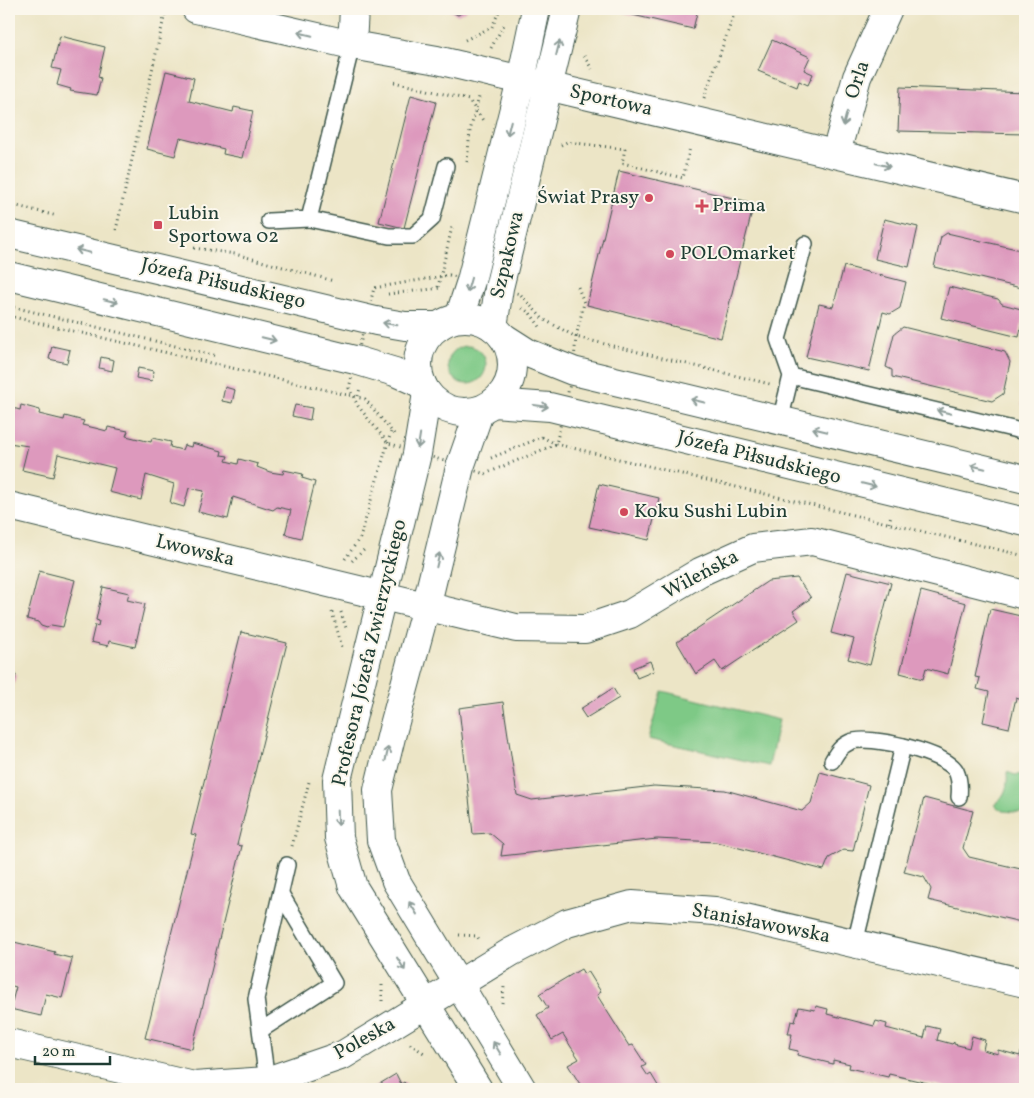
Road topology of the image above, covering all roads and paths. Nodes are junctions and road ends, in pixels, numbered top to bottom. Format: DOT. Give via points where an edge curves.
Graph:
graph roads {
  1 [pos="166,9"];
  2 [pos="196,9"];
  3 [pos="354,9"];
  4 [pos="500,9"];
  5 [pos="536,9"];
  6 [pos="567,9"];
  7 [pos="888,9"];
  8 [pos="506,16"];
  9 [pos="458,43"];
  10 [pos="352,45"];
  11 [pos="582,53"];
  12 [pos="485,72"];
  13 [pos="596,73"];
  14 [pos="521,80"];
  15 [pos="548,87"];
  16 [pos="836,153"];
  17 [pos="467,163"];
  18 [pos="446,166"];
  19 [pos="1025,199"];
  20 [pos="9,204"];
  21 [pos="63,217"];
  22 [pos="309,219"];
  23 [pos="453,220"];
  24 [pos="269,221"];
  25 [pos="107,228"];
  26 [pos="116,230"];
  27 [pos="125,232"];
  28 [pos="9,234"];
  29 [pos="805,244"];
  30 [pos="186,247"];
  31 [pos="9,276"];
  32 [pos="440,277"];
  33 [pos="338,283"];
  34 [pos="438,287"];
  35 [pos="364,291"];
  36 [pos="453,304"];
  37 [pos="9,306"];
  38 [pos="9,316"];
  39 [pos="376,321"];
  40 [pos="498,322"];
  41 [pos="544,330"];
  42 [pos="223,358"];
  43 [pos="366,363"];
  44 [pos="791,376"];
  45 [pos="339,385"];
  46 [pos="349,388"];
  47 [pos="425,388"];
  48 [pos="358,396"];
  49 [pos="486,407"];
  50 [pos="550,407"];
  51 [pos="780,421"];
  52 [pos="391,432"];
  53 [pos="1025,432"];
  54 [pos="542,437"];
  55 [pos="419,442"];
  56 [pos="464,454"];
  57 [pos="485,474"];
  58 [pos="1025,479"];
  59 [pos="483,483"];
  60 [pos="9,506"];
  61 [pos="1025,522"];
  62 [pos="1025,556"];
  63 [pos="328,584"];
  64 [pos="381,595"];
  65 [pos="1025,595"];
  66 [pos="426,607"];
  67 [pos="344,651"];
  68 [pos="903,746"];
  69 [pos="832,761"];
  70 [pos="959,797"];
  71 [pos="287,865"];
  72 [pos="281,894"];
  73 [pos="458,935"];
  74 [pos="854,943"];
  75 [pos="493,962"];
  76 [pos="1025,983"];
  77 [pos="458,984"];
  78 [pos="426,1004"];
  79 [pos="502,1009"];
  80 [pos="261,1030"];
  81 [pos="9,1043"];
  82 [pos="266,1080"];
  83 [pos="478,1089"];
  84 [pos="522,1089"];
  1 -- 26 [label="path"];
  10 -- 2 [label="street, Sportowa, one-way"];
  3 -- 10 [label="street"];
  4 -- 9 [label="path" via="492,27"];
  5 -- 14 [label="street, Szpakowa"];
  15 -- 6 [label="street, Szpakowa, one-way"];
  7 -- 16 [label="street, Orla, one-way" via="857,77"];
  8 -- 12 [label="path" via="492,42"];
  10 -- 12 [label="street, Sportowa"];
  10 -- 22 [label="lane"];
  11 -- 13 [label="path"];
  12 -- 14 [label="street, Sportowa"];
  12 -- 17 [label="path" via="470,131"];
  14 -- 15 [label="street, Sportowa"];
  14 -- 36 [label="street, Szpakowa, one-way"];
  15 -- 16 [label="street, Sportowa"];
  15 -- 40 [label="street, Szpakowa"];
  16 -- 19 [label="street, Sportowa, one-way"];
  18 -- 22 [label="lane" via="432,218 413,236 388,236"];
  20 -- 21 [label="path"];
  22 -- 24 [label="lane"];
  23 -- 32 [label="path"];
  25 -- 26 [label="path"];
  26 -- 27 [label="path"];
  39 -- 28 [label="street, Józefa Piłsudskiego, one-way"];
  29 -- 44 [label="lane" via="778,338"];
  30 -- 33 [label="path" via="235,254"];
  31 -- 43 [label="street, Józefa Piłsudskiego, one-way"];
  32 -- 34 [label="path"];
  32 -- 35 [label="path" via="374,288 372,294"];
  32 -- 36 [label="path"];
  34 -- 36 [label="path"];
  34 -- 39 [label="path" via="387,294 382,298"];
  36 -- 39 [label="street, Józefa Piłsudskiego, one-way" via="405,326"];
  36 -- 40 [label="street" via="471,318"];
  36 -- 47 [label="street" via="427,337 420,352 418,368"];
  37 -- 42 [label="path"];
  38 -- 48 [label="path"];
  40 -- 41 [label="path" via="526,309"];
  40 -- 49 [label="street" via="510,350 510,380 503,393"];
  51 -- 40 [label="street, Józefa Piłsudskiego, one-way" via="572,371 528,353"];
  43 -- 47 [label="street, Józefa Piłsudskiego"];
  43 -- 48 [label="path"];
  44 -- 51 [label="lane"];
  53 -- 44 [label="lane, one-way"];
  45 -- 46 [label="path"];
  47 -- 49 [label="street" via="437,403 451,410 466,412"];
  47 -- 55 [label="street, Profesora Józefa Zwierzyckiego, one-way"];
  48 -- 52 [label="path" via="365,399"];
  49 -- 50 [label="street, Józefa Piłsudskiego, one-way"];
  49 -- 56 [label="street, Profesora Józefa Zwierzyckiego"];
  50 -- 54 [label="path"];
  50 -- 61 [label="street, Józefa Piłsudskiego, one-way"];
  58 -- 51 [label="street, Józefa Piłsudskiego, one-way"];
  52 -- 55 [label="path"];
  52 -- 63 [label="path" via="360,538 336,568"];
  54 -- 56 [label="path" via="487,460"];
  54 -- 62 [label="path" via="556,444"];
  55 -- 64 [label="street, Profesora Józefa Zwierzyckiego"];
  66 -- 56 [label="street, Profesora Józefa Zwierzyckiego, one-way"];
  57 -- 59 [label="path"];
  60 -- 63 [label="street, Lwowska"];
  63 -- 64 [label="street, Lwowska"];
  63 -- 67 [label="path"];
  64 -- 66 [label="street, Wileńska"];
  64 -- 78 [label="street, Profesora Józefa Zwierzyckiego, one-way" via="337,780 339,838 353,887"];
  65 -- 66 [label="street, Wileńska" via="812,541 753,548 700,572 630,614 585,630 516,628"];
  77 -- 66 [label="street, Profesora Józefa Zwierzyckiego, one-way" via="396,882 381,840 378,790"];
  68 -- 69 [label="lane" via="868,739 852,741 838,749"];
  68 -- 70 [label="lane" via="945,761 955,770 960,784"];
  68 -- 74 [label="lane"];
  71 -- 72 [label="lane"];
  72 -- 80 [label="lane" via="256,999"];
  72 -- 80 [label="lane" via="334,983"];
  73 -- 75 [label="path" via="477,936"];
  74 -- 75 [label="street, Stanisławowska" via="715,911 632,905 566,923"];
  74 -- 76 [label="street, Stanisławowska"];
  75 -- 77 [label="street, Stanisławowska"];
  75 -- 79 [label="path" via="505,982"];
  77 -- 78 [label="street, Stanisławowska"];
  84 -- 77 [label="street, Profesora Józefa Zwierzyckiego, one-way"];
  78 -- 82 [label="street, Poleska" via="342,1055"];
  78 -- 83 [label="street, Profesora Józefa Zwierzyckiego"];
  80 -- 82 [label="lane"];
  81 -- 82 [label="street, Poleska" via="194,1086"];
}
